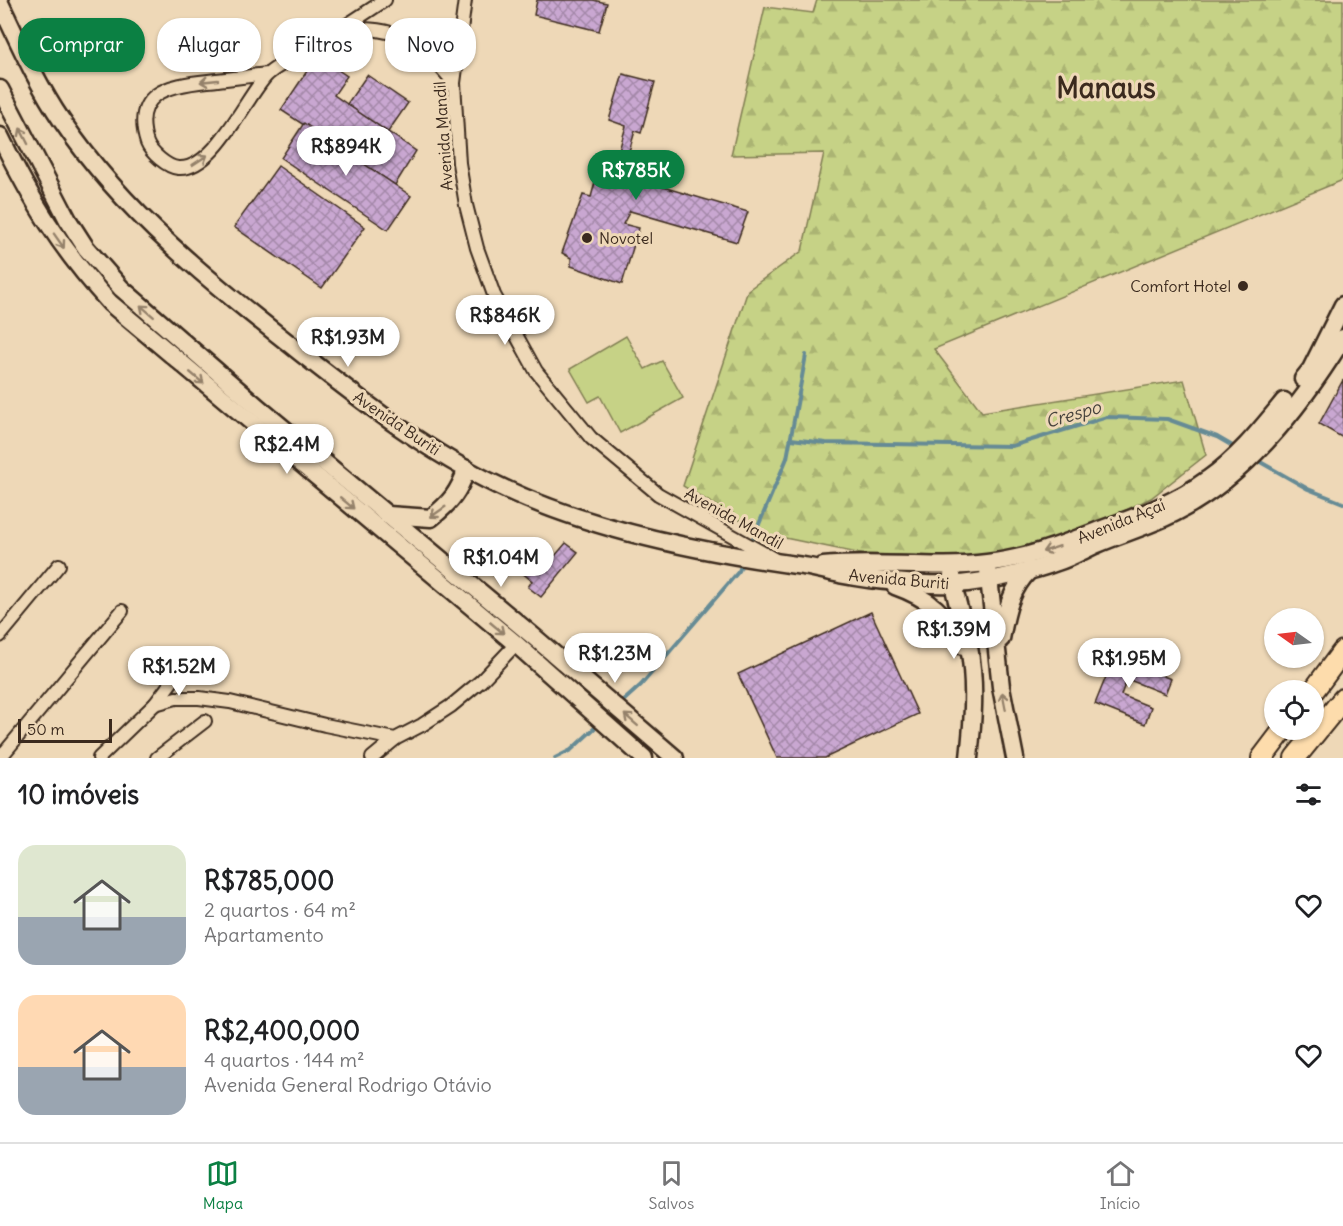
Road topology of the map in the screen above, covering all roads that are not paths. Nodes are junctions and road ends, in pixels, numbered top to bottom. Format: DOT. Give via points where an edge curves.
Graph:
graph roads {
  1 [pos="385,0"];
  2 [pos="465,0"];
  3 [pos="0,3"];
  4 [pos="358,18"];
  5 [pos="373,29"];
  6 [pos="273,70"];
  7 [pos="267,74"];
  8 [pos="454,83"];
  9 [pos="0,89"];
  10 [pos="0,136"];
  11 [pos="15,168"];
  12 [pos="68,220"];
  13 [pos="1343,305"];
  14 [pos="1343,338"];
  15 [pos="467,469"];
  16 [pos="388,515"];
  17 [pos="783,563"];
  18 [pos="951,565"];
  19 [pos="59,566"];
  20 [pos="810,567"];
  21 [pos="1030,570"];
  22 [pos="988,572"];
  23 [pos="874,579"];
  24 [pos="953,584"];
  25 [pos="122,610"];
  26 [pos="0,636"];
  27 [pos="516,644"];
  28 [pos="1343,651"];
  29 [pos="998,658"];
  30 [pos="972,662"];
  31 [pos="179,672"];
  32 [pos="1321,680"];
  33 [pos="1343,699"];
  34 [pos="155,704"];
  35 [pos="206,721"];
  36 [pos="394,739"];
  37 [pos="1276,740"];
  38 [pos="0,758"];
  39 [pos="99,758"];
  40 [pos="157,758"];
  41 [pos="372,758"];
  42 [pos="644,758"];
  43 [pos="675,758"];
  44 [pos="969,758"];
  45 [pos="1015,758"];
  46 [pos="1262,758"];
  47 [pos="1295,758"];
  1 -- 4 [label="street"];
  2 -- 8 [label="street, Avenida Mandil"];
  3 -- 15 [label="main road, Avenida Buriti" via="62,121 149,225 193,267 344,386"];
  5 -- 8 [label="street" via="405,37 423,48"];
  6 -- 7 [label="street"];
  7 -- 7 [label="street, one-way" via="166,88 145,108 142,120 149,150 177,168 203,160"];
  8 -- 17 [label="street, Avenida Mandil" via="459,163 477,248 494,295 536,371 591,438 658,494"];
  12 -- 9 [label="main road, one-way"];
  10 -- 11 [label="main road"];
  11 -- 12 [label="main road" via="31,168 52,209"];
  11 -- 27 [label="main road, one-way" via="62,245 110,303"];
  16 -- 12 [label="main road, one-way" via="121,288 86,248"];
  13 -- 22 [label="main road, Avenida Açaí, one-way" via="1311,369 1247,446 1208,480 1161,507"];
  14 -- 21 [label="main road, Avenida Açaí" via="1320,375 1253,457 1216,488 1167,517 1059,562"];
  15 -- 16 [label="main road, one-way" via="459,491 431,518"];
  15 -- 17 [label="main road, Avenida Buriti" via="500,487 607,526"];
  43 -- 16 [label="main road, one-way"];
  17 -- 20 [label="main road, Avenida Buriti"];
  18 -- 20 [label="main road, Avenida Buriti" via="850,563"];
  18 -- 22 [label="main road, Avenida Buriti"];
  18 -- 24 [label="main road"];
  19 -- 26 [label="street"];
  20 -- 23 [label="main road, Avenida Buriti"];
  21 -- 22 [label="main road, Avenida Açaí"];
  21 -- 29 [label="main road" via="1020,579 1007,609"];
  22 -- 24 [label="main road, Avenida Buriti"];
  22 -- 29 [label="main road"];
  23 -- 24 [label="main road, Avenida Buriti"];
  23 -- 30 [label="main road" via="916,594 940,611 954,627"];
  24 -- 30 [label="main road"];
  25 -- 38 [label="street"];
  27 -- 36 [label="street" via="451,706"];
  27 -- 42 [label="main road"];
  28 -- 32 [label="main road"];
  45 -- 29 [label="main road, one-way"];
  30 -- 44 [label="main road" via="974,714"];
  31 -- 34 [label="street"];
  33 -- 47 [label="main road"];
  34 -- 36 [label="street" via="176,698 218,700"];
  34 -- 39 [label="street"];
  35 -- 40 [label="street"];
  36 -- 41 [label="street"];
  37 -- 46 [label="main road"];
}
